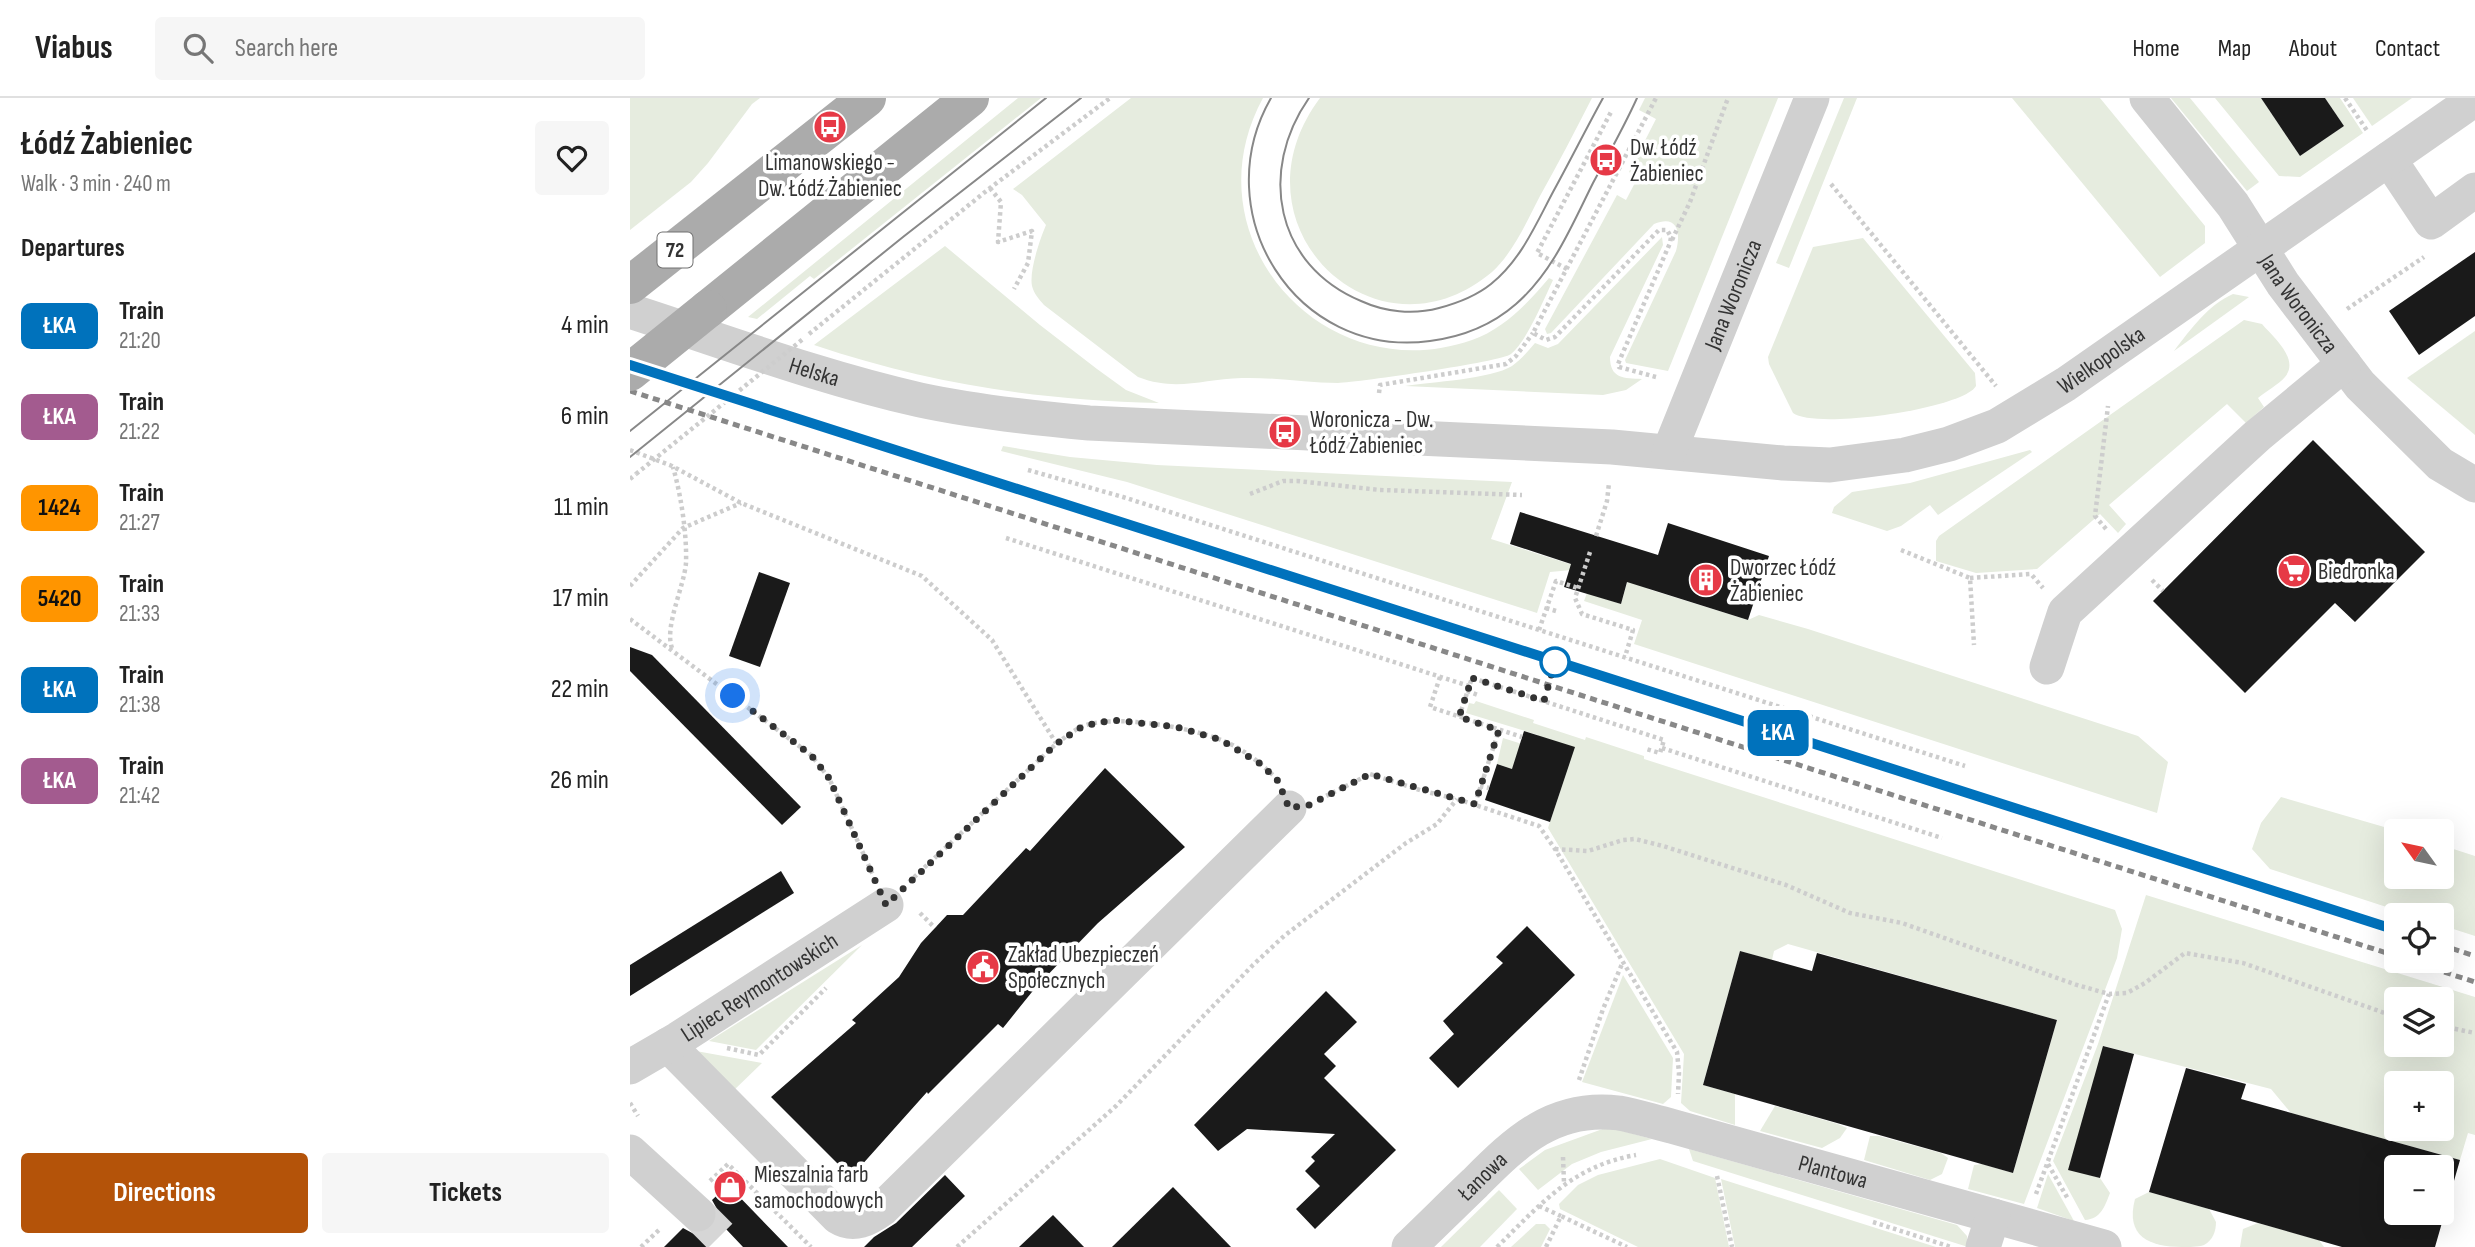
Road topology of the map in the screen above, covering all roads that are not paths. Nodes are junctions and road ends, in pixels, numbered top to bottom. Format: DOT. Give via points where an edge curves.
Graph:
graph roads {
  1 [pos="867,98"];
  2 [pos="970,98"];
  3 [pos="1812,98"];
  4 [pos="2147,98"];
  5 [pos="2475,99"];
  6 [pos="2379,148"];
  7 [pos="2475,190"];
  8 [pos="2260,249"];
  9 [pos="631,293"];
  10 [pos="2344,364"];
  11 [pos="630,372"];
  12 [pos="1005,415"];
  13 [pos="1670,452"];
  14 [pos="2475,485"];
  15 [pos="2047,667"];
  16 [pos="1289,808"];
  17 [pos="886,905"];
  18 [pos="668,1045"];
  19 [pos="630,1067"];
  20 [pos="1562,1119"];
  21 [pos="630,1152"];
  22 [pos="698,1214"];
  23 [pos="2000,1229"];
  24 [pos="1409,1247"];
  25 [pos="2104,1247"];
  1 -- 9 [label="main road, 72"];
  2 -- 11 [label="main road, bridge"];
  3 -- 13 [label="street, Jana Woronicza"];
  4 -- 8 [label="street, Jana Woronicza" via="2232,205"];
  5 -- 6 [label="street, Wielkopolska"];
  6 -- 7 [label="street" via="2431,222"];
  6 -- 8 [label="street, Wielkopolska"];
  8 -- 10 [label="street, Jana Woronicza"];
  8 -- 13 [label="street, Wielkopolska" via="2047,397 1997,426 1949,443 1905,455 1830,465"];
  9 -- 12 [label="street, Helska" via="865,386"];
  10 -- 14 [label="street, Jana Woronicza" via="2440,464"];
  10 -- 15 [label="street" via="2065,612"];
  12 -- 13 [label="street, Wielkopolska"];
  16 -- 18 [label="street" via="882,1209 866,1219 850,1222 838,1217"];
  17 -- 18 [label="street, Lipiec Reymontowskich"];
  18 -- 19 [label="street, Lipiec Reymontowskich"];
  20 -- 23 [label="street, Plantowa" via="1619,1113 1671,1126"];
  20 -- 24 [label="street, Łanowa" via="1514,1144"];
  21 -- 22 [label="street"];
  23 -- 25 [label="street, Plantowa"];
}
